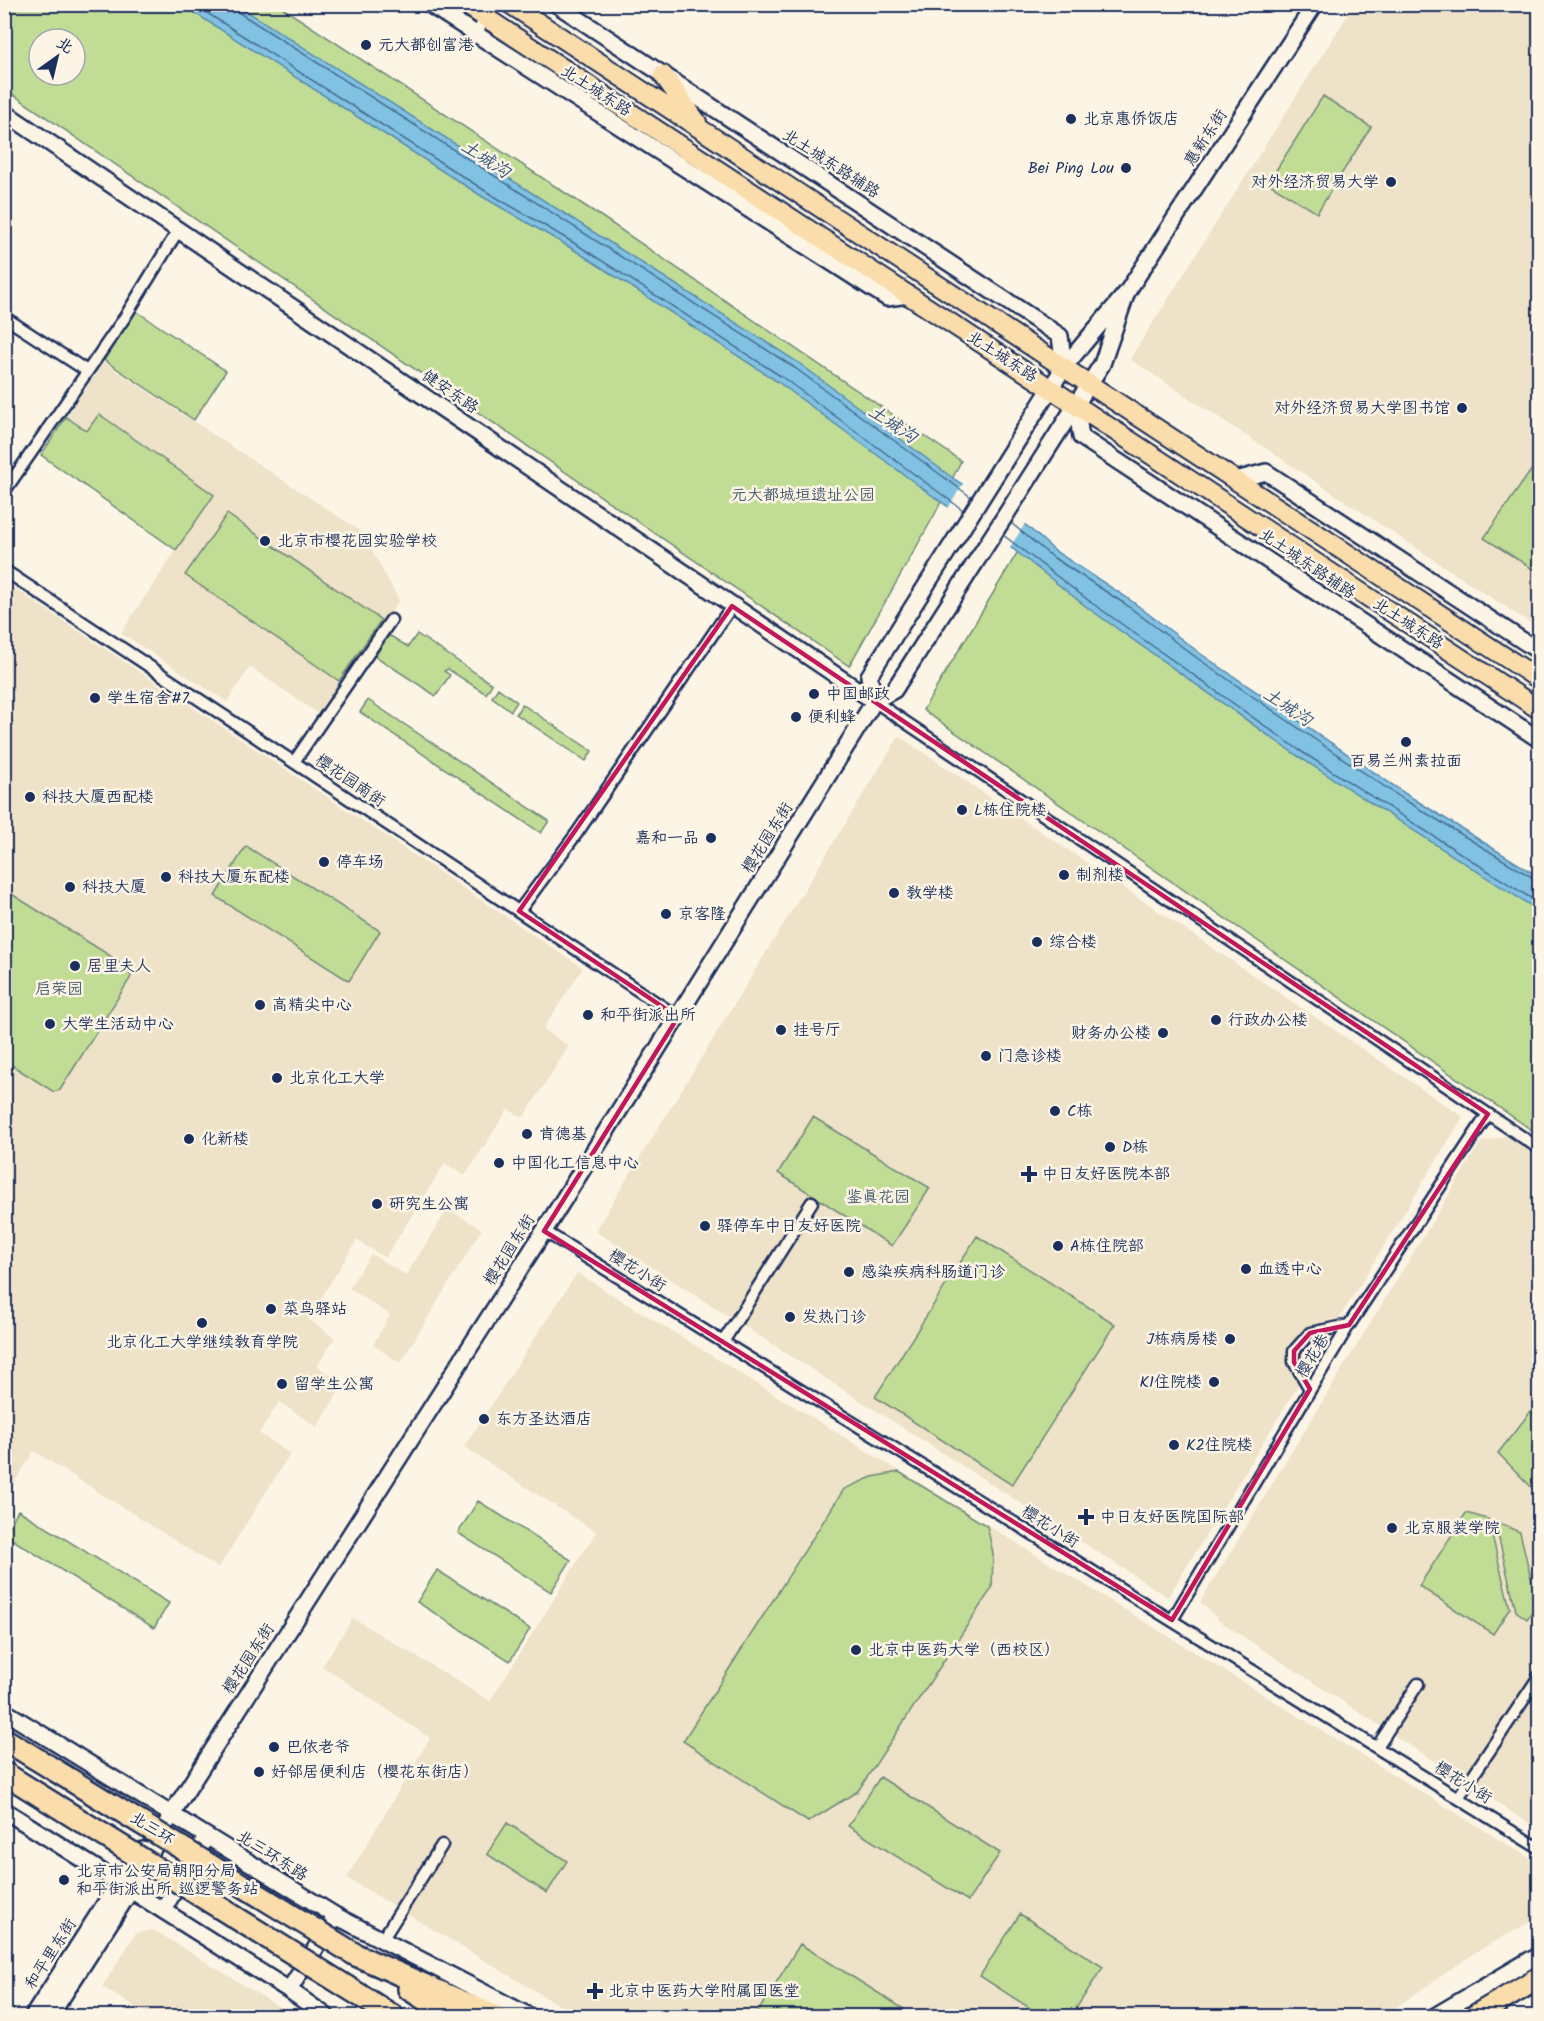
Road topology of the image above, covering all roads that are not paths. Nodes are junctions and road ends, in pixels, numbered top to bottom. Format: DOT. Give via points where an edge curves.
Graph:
graph roads {
  1 [pos="429,4"];
  2 [pos="465,4"];
  3 [pos="510,4"];
  4 [pos="556,4"];
  5 [pos="1314,4"];
  6 [pos="490,11"];
  7 [pos="475,35"];
  8 [pos="663,75"];
  9 [pos="4,112"];
  10 [pos="704,131"];
  11 [pos="179,229"];
  12 [pos="1128,292"];
  13 [pos="908,295"];
  14 [pos="4,317"];
  15 [pos="1064,367"];
  16 [pos="87,371"];
  17 [pos="1089,384"];
  18 [pos="1050,388"];
  19 [pos="1076,405"];
  20 [pos="1236,480"];
  21 [pos="4,492"];
  22 [pos="4,570"];
  23 [pos="732,606"];
  24 [pos="392,620"];
  25 [pos="1539,651"];
  26 [pos="1539,680"];
  27 [pos="874,701"];
  28 [pos="1539,710"];
  29 [pos="1539,740"];
  30 [pos="294,762"];
  31 [pos="519,911"];
  32 [pos="678,1017"];
  33 [pos="1488,1114"];
  34 [pos="1539,1149"];
  35 [pos="812,1202"];
  36 [pos="544,1231"];
  37 [pos="1349,1326"];
  38 [pos="723,1342"];
  39 [pos="1310,1389"];
  40 [pos="1172,1620"];
  41 [pos="1539,1675"];
  42 [pos="1418,1684"];
  43 [pos="4,1712"];
  44 [pos="4,1738"];
  45 [pos="1377,1747"];
  46 [pos="4,1773"];
  47 [pos="1458,1798"];
  48 [pos="4,1810"];
  49 [pos="171,1815"];
  50 [pos="206,1837"];
  51 [pos="442,1845"];
  52 [pos="1539,1849"];
  53 [pos="125,1886"];
  54 [pos="163,1910"];
  55 [pos="336,1916"];
  56 [pos="382,1940"];
  57 [pos="1539,1954"];
  58 [pos="356,1955"];
  59 [pos="318,1969"];
  60 [pos="1539,1979"];
  61 [pos="289,1990"];
  62 [pos="1487,2013"];
  63 [pos="33,2016"];
  64 [pos="50,2016"];
  65 [pos="326,2016"];
  66 [pos="378,2016"];
  67 [pos="393,2016"];
  68 [pos="451,2016"];
  69 [pos="494,2016"];
  70 [pos="529,2016"];
  71 [pos="1435,2016"];
  1 -- 7 [label="street"];
  2 -- 6 [label="main road, 北土城东路"];
  3 -- 10 [label="main road, 北土城东路"];
  4 -- 8 [label="street, 北土城东路辅路"];
  5 -- 12 [label="street, 惠新东街"];
  6 -- 7 [label="street"];
  6 -- 13 [label="main road, 北土城东路"];
  7 -- 13 [label="street" via="887,298"];
  8 -- 10 [label="main road"];
  8 -- 15 [label="street, 北土城东路辅路" via="1060,336"];
  9 -- 11 [label="street, 健安东路"];
  10 -- 15 [label="main road, 北土城东路"];
  11 -- 16 [label="street"];
  11 -- 23 [label="street, 健安东路"];
  12 -- 15 [label="street, 惠新东街"];
  12 -- 17 [label="street, 惠新东街" via="1102,363"];
  13 -- 18 [label="main road, 北土城东路"];
  14 -- 16 [label="street"];
  15 -- 17 [label="main road, 北土城东路"];
  15 -- 18 [label="street, 惠新东街"];
  16 -- 21 [label="street"];
  17 -- 19 [label="street, 惠新东街"];
  17 -- 20 [label="main road, 北土城东路"];
  18 -- 19 [label="main road, 北土城东路"];
  18 -- 27 [label="street" via="869,676"];
  19 -- 27 [label="street, 樱花园东街" via="894,690"];
  19 -- 28 [label="main road, 北土城东路"];
  19 -- 29 [label="street, 北土城东路辅路" via="1082,437"];
  20 -- 25 [label="street" via="1266,472"];
  20 -- 26 [label="main road, 北土城东路"];
  22 -- 30 [label="street, 樱花园南街"];
  23 -- 27 [label="street, 健安东路"];
  23 -- 31 [label="street" via="578,833"];
  24 -- 30 [label="street"];
  27 -- 32 [label="street, 樱花园东街"];
  27 -- 33 [label="street"];
  30 -- 31 [label="street, 樱花园南街"];
  31 -- 32 [label="street, 樱花园南街"];
  32 -- 36 [label="street, 樱花园东街"];
  33 -- 34 [label="street"];
  33 -- 37 [label="street, 樱花巷"];
  35 -- 38 [label="street"];
  36 -- 38 [label="street, 樱花小街"];
  36 -- 49 [label="street, 樱花园东街"];
  37 -- 39 [label="street, 樱花巷"];
  37 -- 39 [label="street" via="1310,1333 1294,1351 1294,1362"];
  38 -- 40 [label="street, 樱花小街"];
  39 -- 40 [label="street, 樱花巷"];
  40 -- 45 [label="street, 樱花小街"];
  41 -- 47 [label="street"];
  42 -- 45 [label="street"];
  43 -- 49 [label="street, 北三环东路"];
  44 -- 58 [label="highway, 北三环, bridge"];
  45 -- 47 [label="street, 樱花小街"];
  46 -- 59 [label="highway, 北三环, bridge"];
  47 -- 52 [label="street, 樱花小街"];
  48 -- 53 [label="street"];
  49 -- 50 [label="street, 北三环东路"];
  49 -- 53 [label="street, 樱花园东街"];
  50 -- 54 [label="street"];
  50 -- 55 [label="street, 北三环东路"];
  51 -- 56 [label="street"];
  53 -- 54 [label="street"];
  53 -- 63 [label="street, 和平里东街"];
  53 -- 64 [label="street, 和平里东街"];
  54 -- 61 [label="street"];
  55 -- 56 [label="street, 北三环东路"];
  55 -- 61 [label="street"];
  56 -- 70 [label="street, 北三环东路"];
  57 -- 71 [label="street"];
  58 -- 68 [label="highway, 北三环"];
  58 -- 69 [label="highway"];
  59 -- 66 [label="highway"];
  59 -- 67 [label="highway, 北三环"];
  60 -- 62 [label="highway"];
  61 -- 65 [label="street"];
}
